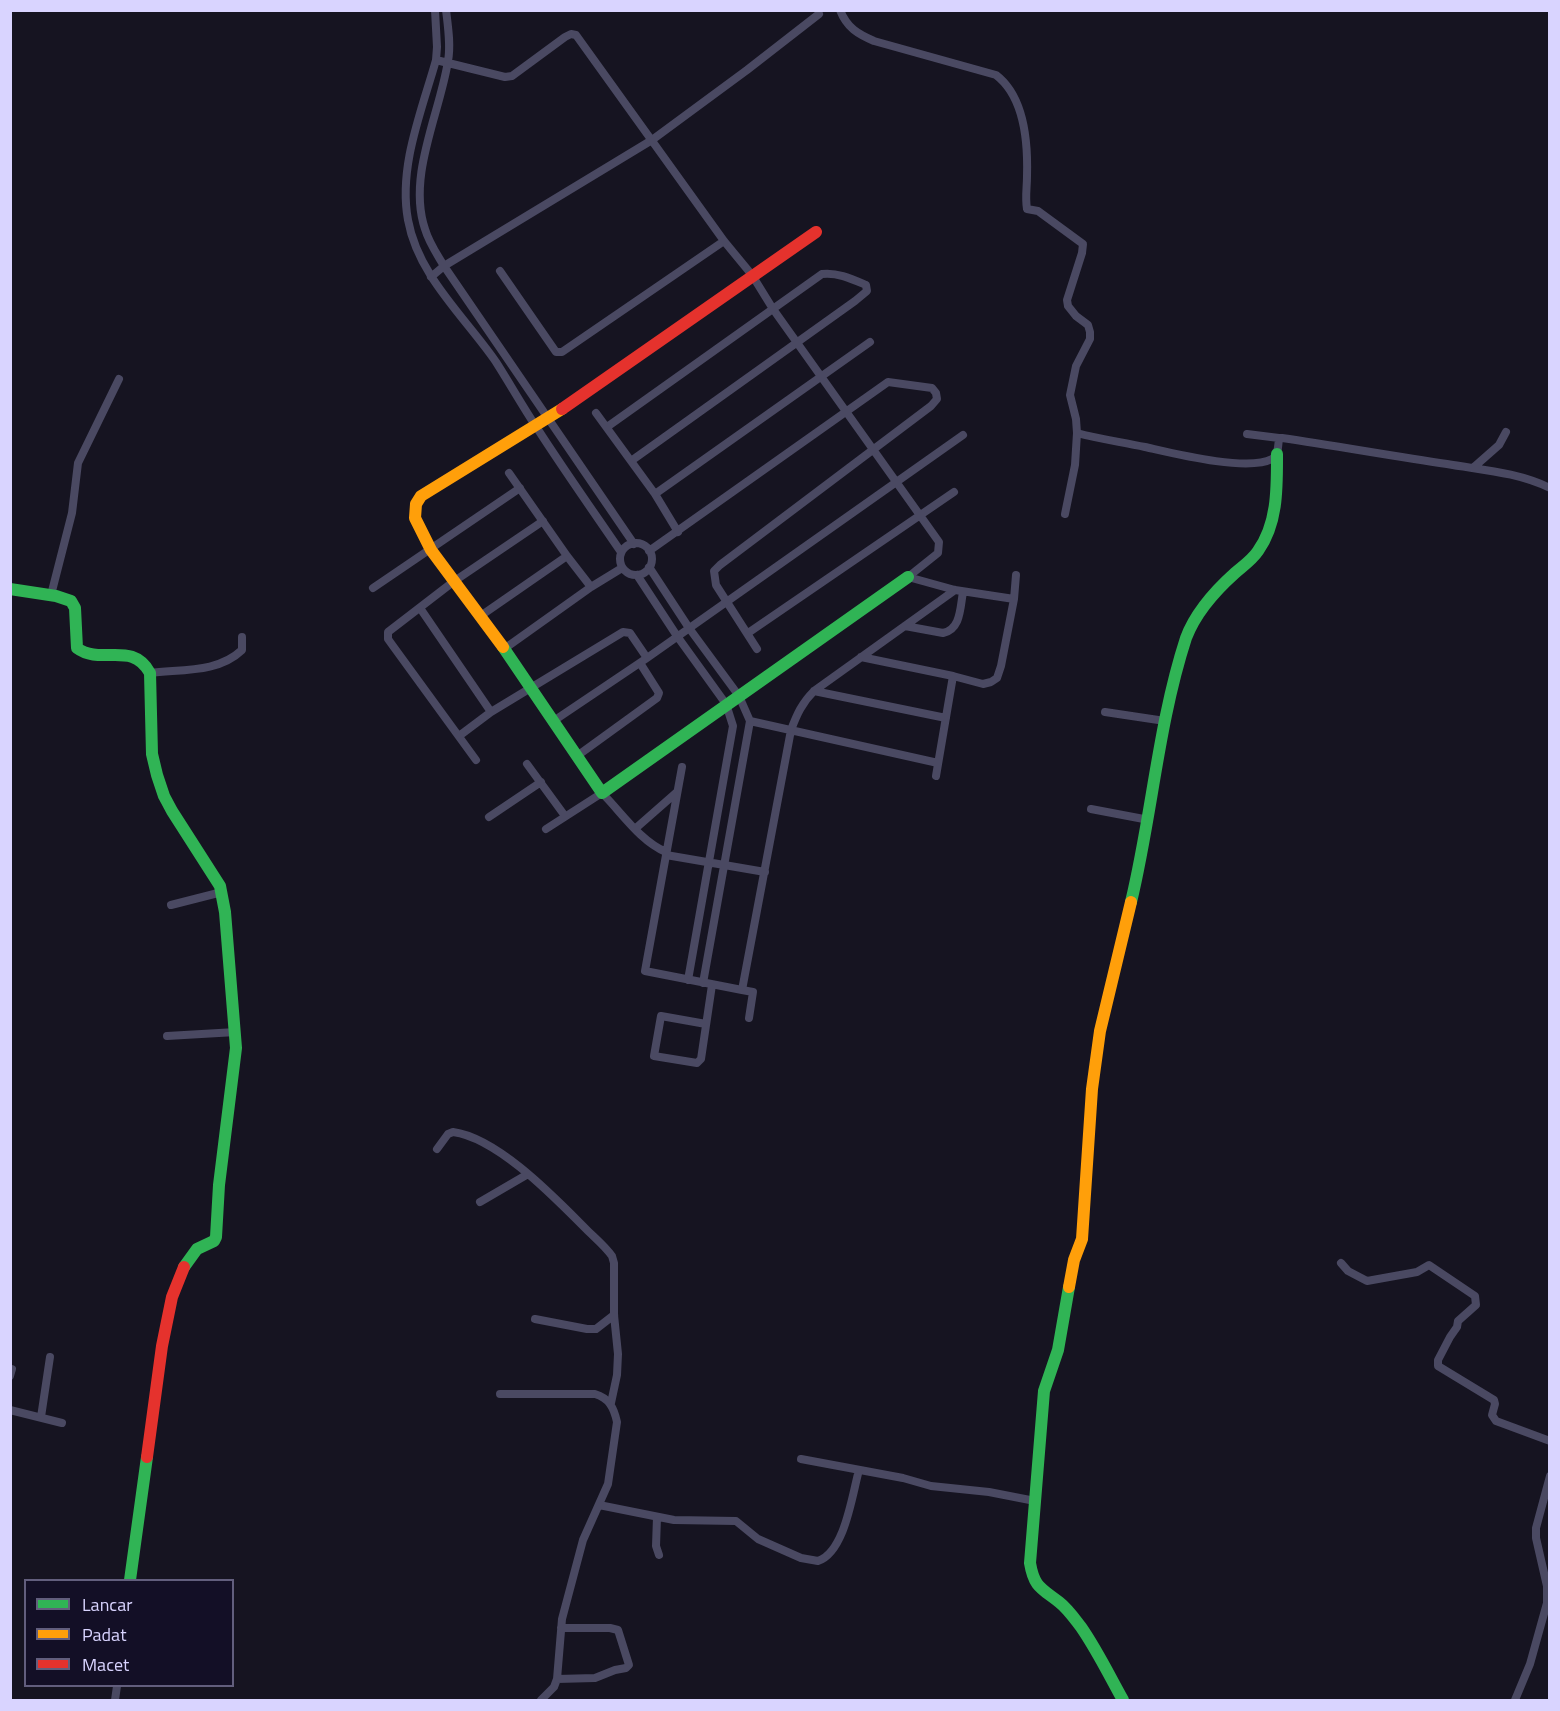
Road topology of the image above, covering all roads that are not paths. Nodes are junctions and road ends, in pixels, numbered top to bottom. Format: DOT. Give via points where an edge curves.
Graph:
graph roads {
  1 [pos="435,10"];
  2 [pos="446,10"];
  3 [pos="840,10"];
  4 [pos="819,14"];
  5 [pos="436,60"];
  6 [pos="448,62"];
  7 [pos="652,140"];
  8 [pos="816,232"];
  9 [pos="724,241"];
  10 [pos="444,266"];
  11 [pos="500,272"];
  12 [pos="752,275"];
  13 [pos="431,277"];
  14 [pos="773,309"];
  15 [pos="798,342"];
  16 [pos="870,342"];
  17 [pos="821,376"];
  18 [pos="119,379"];
  19 [pos="846,412"];
  20 [pos="596,414"];
  21 [pos="547,417"];
  22 [pos="536,426"];
  23 [pos="607,427"];
  24 [pos="1506,432"];
  25 [pos="1077,433"];
  26 [pos="1247,434"];
  27 [pos="963,435"];
  28 [pos="1279,438"];
  29 [pos="874,450"];
  30 [pos="1277,454"];
  31 [pos="631,461"];
  32 [pos="1474,467"];
  33 [pos="509,473"];
  34 [pos="896,483"];
  35 [pos="520,488"];
  36 [pos="1550,488"];
  37 [pos="954,492"];
  38 [pos="655,494"];
  39 [pos="1065,514"];
  40 [pos="920,515"];
  41 [pos="543,521"];
  42 [pos="678,532"];
  43 [pos="634,544"];
  44 [pos="431,550"];
  45 [pos="649,551"];
  46 [pos="621,552"];
  47 [pos="567,556"];
  48 [pos="650,567"];
  49 [pos="622,568"];
  50 [pos="637,575"];
  51 [pos="1016,575"];
  52 [pos="908,577"];
  53 [pos="453,582"];
  54 [pos="591,587"];
  55 [pos="373,588"];
  56 [pos="10,589"];
  57 [pos="959,591"];
  58 [pos="51,595"];
  59 [pos="1014,599"];
  60 [pos="727,600"];
  61 [pos="420,608"];
  62 [pos="479,617"];
  63 [pos="905,626"];
  64 [pos="689,628"];
  65 [pos="748,633"];
  66 [pos="677,636"];
  67 [pos="242,638"];
  68 [pos="504,649"];
  69 [pos="757,649"];
  70 [pos="861,657"];
  71 [pos="644,661"];
  72 [pos="150,673"];
  73 [pos="953,676"];
  74 [pos="530,688"];
  75 [pos="814,691"];
  76 [pos="739,696"];
  77 [pos="726,704"];
  78 [pos="491,712"];
  79 [pos="1105,712"];
  80 [pos="946,718"];
  81 [pos="750,721"];
  82 [pos="1165,721"];
  83 [pos="552,722"];
  84 [pos="791,730"];
  85 [pos="459,736"];
  86 [pos="577,756"];
  87 [pos="476,760"];
  88 [pos="938,763"];
  89 [pos="527,764"];
  90 [pos="682,766"];
  91 [pos="936,776"];
  92 [pos="541,782"];
  93 [pos="678,792"];
  94 [pos="602,793"];
  95 [pos="1091,809"];
  96 [pos="566,816"];
  97 [pos="489,817"];
  98 [pos="1149,820"];
  99 [pos="636,828"];
  100 [pos="546,829"];
  101 [pos="666,855"];
  102 [pos="710,861"];
  103 [pos="725,864"];
  104 [pos="765,872"];
  105 [pos="222,892"];
  106 [pos="171,905"];
  107 [pos="688,980"];
  108 [pos="708,984"];
  109 [pos="742,990"];
  110 [pos="749,1018"];
  111 [pos="706,1024"];
  112 [pos="236,1032"];
  113 [pos="167,1036"];
  114 [pos="437,1149"];
  115 [pos="528,1174"];
  116 [pos="480,1202"];
  117 [pos="1341,1263"];
  118 [pos="614,1315"];
  119 [pos="535,1319"];
  120 [pos="50,1357"];
  121 [pos="500,1394"];
  122 [pos="610,1403"];
  123 [pos="10,1410"];
  124 [pos="41,1417"];
  125 [pos="62,1423"];
  126 [pos="1550,1441"];
  127 [pos="801,1459"];
  128 [pos="859,1470"];
  129 [pos="1550,1476"];
  130 [pos="1035,1501"];
  131 [pos="599,1505"];
  132 [pos="657,1517"];
  133 [pos="659,1555"];
  134 [pos="130,1579"];
  135 [pos="561,1628"];
  136 [pos="557,1679"];
  137 [pos="541,1701"];
  138 [pos="1123,1701"];
  139 [pos="1515,1701"];
  1 -- 5 [label="street"];
  2 -- 6 [label="street"];
  3 -- 25 [label="street" via="847,25 874,42 996,75 1015,96 1025,142 1027,209 1038,212 1083,244 1067,300 1090,332 1076,366 1070,395"];
  4 -- 7 [label="street"];
  5 -- 6 [label="street"];
  5 -- 13 [label="street" via="409,159 406,200 411,235"];
  6 -- 7 [label="street" via="505,77 565,37 576,35"];
  6 -- 10 [label="street" via="426,146 421,182 424,226"];
  7 -- 9 [label="street"];
  7 -- 10 [label="street"];
  8 -- 12 [label="street"];
  9 -- 11 [label="street" via="562,352 556,352"];
  9 -- 12 [label="street"];
  10 -- 13 [label="street"];
  10 -- 21 [label="street"];
  12 -- 14 [label="street"];
  12 -- 21 [label="street"];
  13 -- 22 [label="street" via="496,363"];
  14 -- 15 [label="street"];
  14 -- 15 [label="street" via="822,274 866,285 867,291 855,302"];
  14 -- 23 [label="street"];
  15 -- 17 [label="street"];
  15 -- 31 [label="street"];
  16 -- 17 [label="street"];
  17 -- 19 [label="street"];
  17 -- 38 [label="street"];
  18 -- 58 [label="street" via="78,463 72,513"];
  19 -- 29 [label="street"];
  19 -- 29 [label="street" via="888,382 932,388 936,393 937,399 931,406"];
  19 -- 42 [label="street"];
  20 -- 23 [label="street"];
  21 -- 22 [label="street"];
  21 -- 43 [label="street"];
  22 -- 44 [label="street" via="421,496 415,518"];
  22 -- 46 [label="street"];
  23 -- 31 [label="street"];
  24 -- 32 [label="street"];
  25 -- 30 [label="street" via="1221,462 1270,460"];
  25 -- 39 [label="street"];
  26 -- 28 [label="street"];
  27 -- 34 [label="street"];
  28 -- 30 [label="street"];
  28 -- 32 [label="street"];
  29 -- 34 [label="street"];
  29 -- 60 [label="street" via="714,571 716,585"];
  30 -- 82 [label="street" via="1275,508 1268,532 1260,549 1221,587 1191,626"];
  31 -- 38 [label="street"];
  32 -- 36 [label="street" via="1537,481"];
  33 -- 35 [label="street"];
  34 -- 40 [label="street"];
  34 -- 60 [label="street"];
  35 -- 41 [label="street"];
  35 -- 44 [label="street"];
  37 -- 40 [label="street"];
  38 -- 42 [label="street"];
  40 -- 52 [label="street" via="939,542 938,553"];
  40 -- 65 [label="street"];
  41 -- 47 [label="street"];
  41 -- 53 [label="street"];
  42 -- 45 [label="street"];
  43 -- 45 [label="street"];
  43 -- 46 [label="street"];
  44 -- 53 [label="street"];
  44 -- 55 [label="street"];
  45 -- 48 [label="street"];
  46 -- 49 [label="street"];
  47 -- 54 [label="street"];
  47 -- 62 [label="street"];
  48 -- 50 [label="street"];
  48 -- 64 [label="street"];
  49 -- 50 [label="street"];
  49 -- 54 [label="street"];
  50 -- 66 [label="street"];
  51 -- 59 [label="street"];
  52 -- 57 [label="street"];
  52 -- 76 [label="street"];
  53 -- 61 [label="street"];
  53 -- 62 [label="street"];
  54 -- 68 [label="street"];
  56 -- 58 [label="street"];
  57 -- 59 [label="street"];
  57 -- 63 [label="street"];
  57 -- 63 [label="street" via="957,623 949,632"];
  58 -- 72 [label="street" via="74,605 80,652 141,658"];
  59 -- 73 [label="street" via="997,678 983,684"];
  60 -- 64 [label="street"];
  60 -- 65 [label="street"];
  61 -- 78 [label="street"];
  61 -- 85 [label="street" via="393,627 388,639"];
  62 -- 68 [label="street"];
  63 -- 70 [label="street"];
  64 -- 66 [label="street"];
  64 -- 76 [label="street"];
  65 -- 69 [label="street"];
  66 -- 71 [label="street"];
  66 -- 77 [label="street"];
  67 -- 72 [label="street" via="242,650 220,663 204,669"];
  68 -- 74 [label="street"];
  70 -- 73 [label="street"];
  70 -- 75 [label="street"];
  71 -- 74 [label="street" via="630,633 623,632"];
  71 -- 83 [label="street"];
  71 -- 86 [label="street" via="659,695"];
  72 -- 105 [label="street" via="152,754 157,775 172,811"];
  73 -- 80 [label="street"];
  74 -- 78 [label="street"];
  74 -- 83 [label="street"];
  75 -- 80 [label="street"];
  75 -- 84 [label="street" via="804,700"];
  76 -- 77 [label="street"];
  76 -- 81 [label="street"];
  77 -- 94 [label="street"];
  77 -- 102 [label="street" via="733,726"];
  78 -- 85 [label="street"];
  79 -- 82 [label="street"];
  80 -- 88 [label="street"];
  81 -- 84 [label="street"];
  81 -- 103 [label="street"];
  82 -- 98 [label="street"];
  83 -- 86 [label="street"];
  84 -- 88 [label="street"];
  84 -- 104 [label="street"];
  85 -- 87 [label="street"];
  86 -- 94 [label="street"];
  88 -- 91 [label="street"];
  89 -- 92 [label="street"];
  90 -- 93 [label="street"];
  92 -- 96 [label="street"];
  92 -- 97 [label="street"];
  93 -- 99 [label="street"];
  93 -- 101 [label="street"];
  94 -- 96 [label="street"];
  94 -- 99 [label="street"];
  95 -- 98 [label="street"];
  96 -- 100 [label="street"];
  98 -- 130 [label="street" via="1097,1047 1084,1229 1074,1260 1058,1350 1044,1391"];
  99 -- 101 [label="street"];
  101 -- 102 [label="street"];
  101 -- 107 [label="street" via="645,971"];
  102 -- 103 [label="street"];
  102 -- 107 [label="street"];
  103 -- 104 [label="street"];
  103 -- 108 [label="street"];
  104 -- 109 [label="street"];
  105 -- 106 [label="street"];
  105 -- 112 [label="street"];
  107 -- 108 [label="street"];
  108 -- 109 [label="street"];
  108 -- 111 [label="street"];
  109 -- 110 [label="street" via="753,992"];
  111 -- 111 [label="street" via="697,1063 654,1056 661,1016"];
  112 -- 113 [label="street"];
  112 -- 134 [label="street" via="216,1237 192,1255 178,1276 171,1297"];
  114 -- 115 [label="street" via="448,1134 456,1132 488,1145"];
  115 -- 116 [label="street"];
  115 -- 118 [label="street" via="612,1256"];
  117 -- 126 [label="street" via="1367,1281 1417,1272 1429,1265 1475,1296 1476,1305 1458,1321 1438,1366 1494,1400 1492,1414 1496,1421"];
  118 -- 119 [label="street" via="596,1329"];
  118 -- 122 [label="street" via="618,1354"];
  120 -- 124 [label="street"];
  121 -- 122 [label="street" via="595,1394"];
  122 -- 131 [label="street" via="617,1422 608,1484"];
  123 -- 124 [label="street"];
  124 -- 125 [label="street"];
  127 -- 128 [label="street"];
  128 -- 130 [label="street" via="931,1486"];
  128 -- 132 [label="street" via="839,1539 831,1553 818,1562 758,1539 736,1521"];
  129 -- 139 [label="street" via="1536,1528 1547,1603"];
  130 -- 138 [label="street" via="1031,1579 1078,1624"];
  131 -- 132 [label="street"];
  131 -- 135 [label="street" via="578,1552"];
  132 -- 133 [label="street"];
  135 -- 136 [label="street"];
  135 -- 136 [label="street" via="618,1630 628,1665 595,1678"];
  136 -- 137 [label="street"];
}
